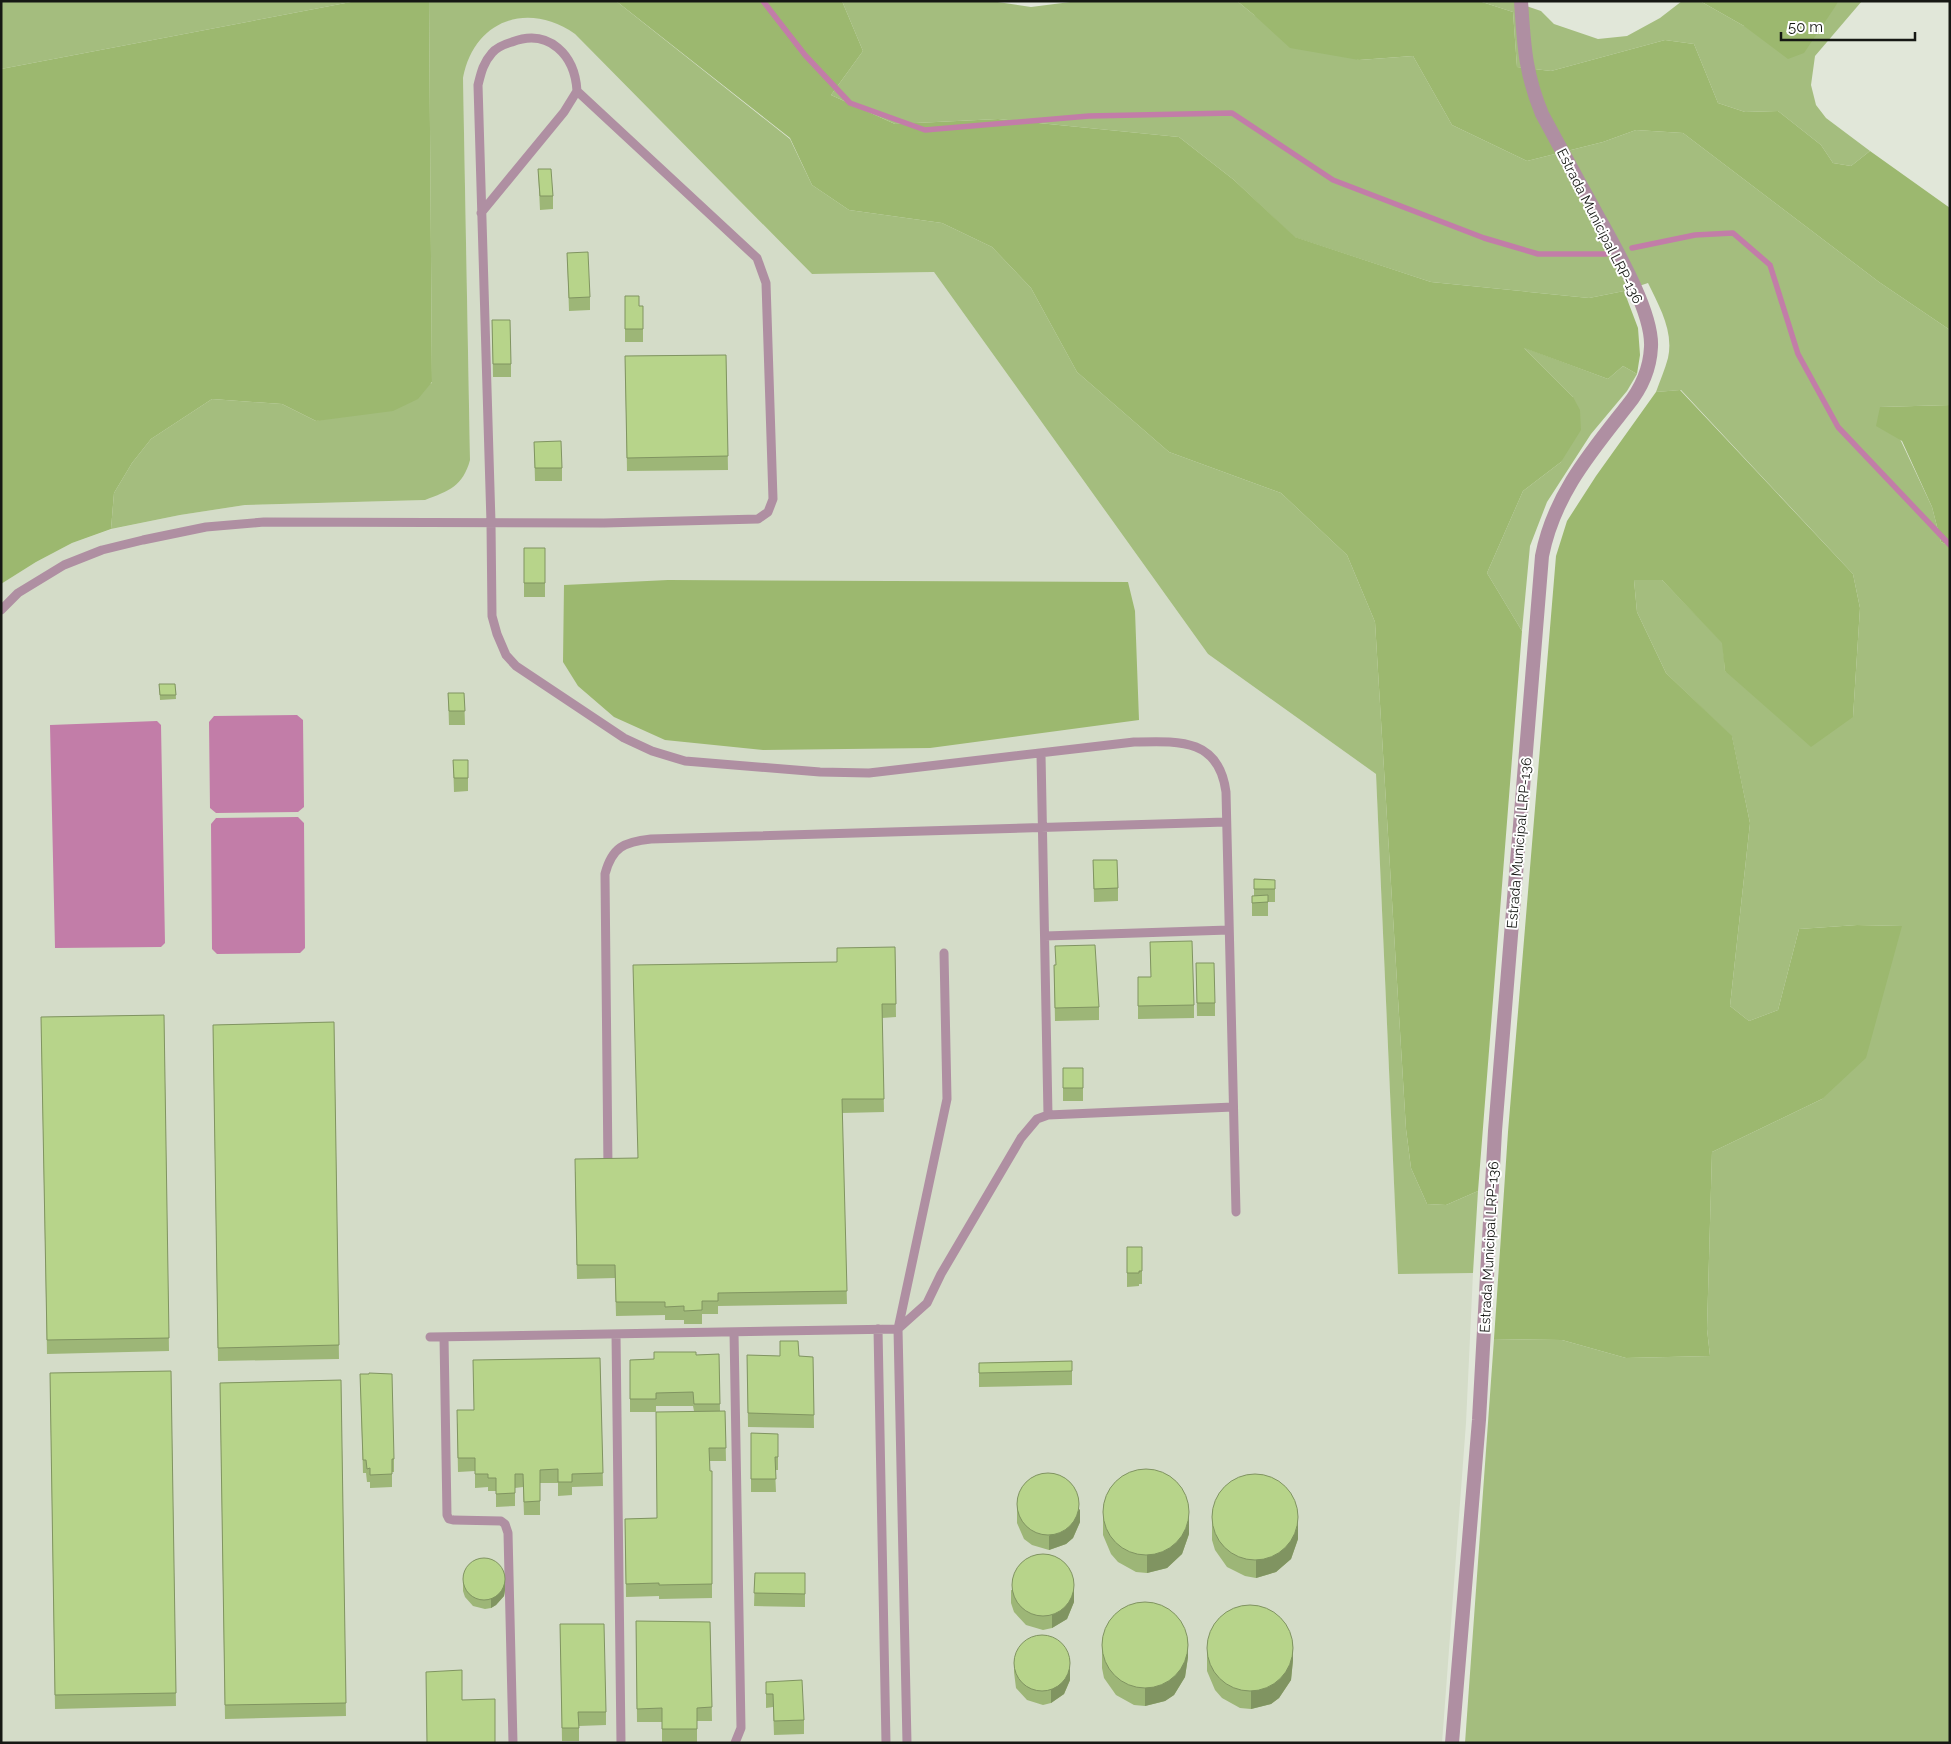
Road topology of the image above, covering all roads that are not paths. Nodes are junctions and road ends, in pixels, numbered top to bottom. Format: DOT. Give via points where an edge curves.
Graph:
graph roads {
  1 [pos="1521,1"];
  2 [pos="577,91"];
  3 [pos="481,214"];
  4 [pos="491,523"];
  5 [pos="1,610"];
  6 [pos="1042,754"];
  7 [pos="1226,822"];
  8 [pos="1043,828"];
  9 [pos="1229,930"];
  10 [pos="1045,936"];
  11 [pos="944,953"];
  12 [pos="1233,1107"];
  13 [pos="1048,1115"];
  14 [pos="608,1170"];
  15 [pos="1236,1212"];
  16 [pos="878,1329"];
  17 [pos="898,1329"];
  18 [pos="734,1332"];
  19 [pos="616,1334"];
  20 [pos="444,1337"];
  21 [pos="430,1338"];
  22 [pos="513,1743"];
  23 [pos="621,1743"];
  24 [pos="735,1743"];
  25 [pos="886,1743"];
  26 [pos="907,1743"];
  27 [pos="1452,1743"];
  1 -- 27 [label="street, Estrada Municipal LRP-136" via="1526,63 1533,92 1631,280 1648,322 1652,346 1648,370 1641,384 1596,444 1557,506 1542,556 1495,1131 1479,1420"];
  2 -- 3 [label="lane" via="564,112"];
  2 -- 3 [label="lane" via="573,69 561,49 551,43 521,38 492,52 482,67 478,85"];
  2 -- 4 [label="lane" via="757,258 766,283 773,499 768,512 758,519"];
  3 -- 4 [label="lane"];
  4 -- 5 [label="lane" via="264,522 206,527 102,550 64,565 18,593"];
  4 -- 6 [label="lane" via="492,616 506,655 516,666 606,727 652,751 685,761 849,773"];
  6 -- 7 [label="lane" via="1134,742 1186,744 1205,751 1216,760 1222,771"];
  6 -- 8 [label="lane"];
  7 -- 8 [label="lane"];
  7 -- 9 [label="lane"];
  8 -- 10 [label="lane"];
  8 -- 14 [label="lane" via="651,839 616,850 608,861 605,874"];
  9 -- 10 [label="lane"];
  9 -- 12 [label="lane"];
  10 -- 13 [label="lane"];
  11 -- 17 [label="lane" via="947,1098"];
  12 -- 13 [label="lane"];
  12 -- 15 [label="lane"];
  13 -- 17 [label="lane" via="1037,1119 1021,1138 927,1303"];
  16 -- 17 [label="lane"];
  16 -- 18 [label="lane"];
  16 -- 25 [label="lane"];
  17 -- 26 [label="lane"];
  18 -- 19 [label="lane"];
  18 -- 24 [label="lane" via="741,1728"];
  19 -- 20 [label="lane"];
  19 -- 23 [label="lane"];
  20 -- 21 [label="lane"];
  20 -- 22 [label="lane" via="447,1515 456,1521 501,1521 506,1524 508,1534"];
}
